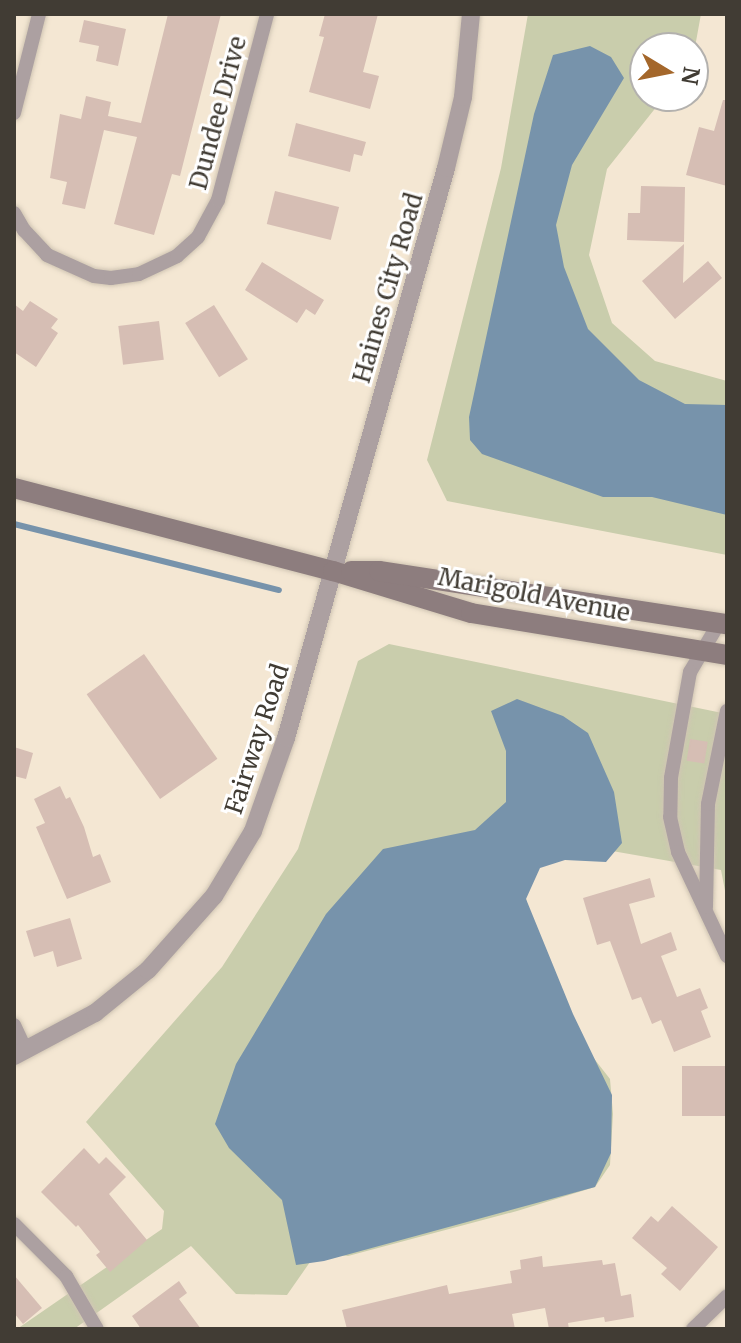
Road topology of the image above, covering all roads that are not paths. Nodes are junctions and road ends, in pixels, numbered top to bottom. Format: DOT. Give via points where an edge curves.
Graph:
graph roads {
  1 [pos="39,14"];
  2 [pos="267,14"];
  3 [pos="471,14"];
  4 [pos="14,113"];
  5 [pos="14,213"];
  6 [pos="14,488"];
  7 [pos="333,571"];
  8 [pos="723,623"];
  9 [pos="704,652"];
  10 [pos="727,655"];
  11 [pos="727,711"];
  12 [pos="706,912"];
  13 [pos="727,956"];
  14 [pos="14,1025"];
  15 [pos="20,1054"];
  16 [pos="14,1224"];
  17 [pos="727,1296"];
  18 [pos="97,1329"];
  19 [pos="693,1329"];
  1 -- 4 [label="street"];
  2 -- 5 [label="street, Dundee Drive" via="218,200 206,225 177,256 139,274 94,276 47,255"];
  3 -- 7 [label="street, Haines City Road" via="458,125"];
  6 -- 7 [label="main road, Marigold Avenue"];
  7 -- 8 [label="main road, Marigold Avenue" via="379,571"];
  7 -- 9 [label="main road, Marigold Avenue" via="471,613"];
  7 -- 15 [label="street, Fairway Road" via="276,772 253,831 228,875 148,970 95,1013"];
  8 -- 9 [label="street"];
  9 -- 10 [label="main road, Marigold Avenue"];
  9 -- 12 [label="street" via="690,672 671,778 670,817 678,852"];
  11 -- 12 [label="street" via="708,804"];
  12 -- 13 [label="street"];
  14 -- 15 [label="street"];
  16 -- 18 [label="street" via="66,1276"];
  17 -- 19 [label="street"];
}
